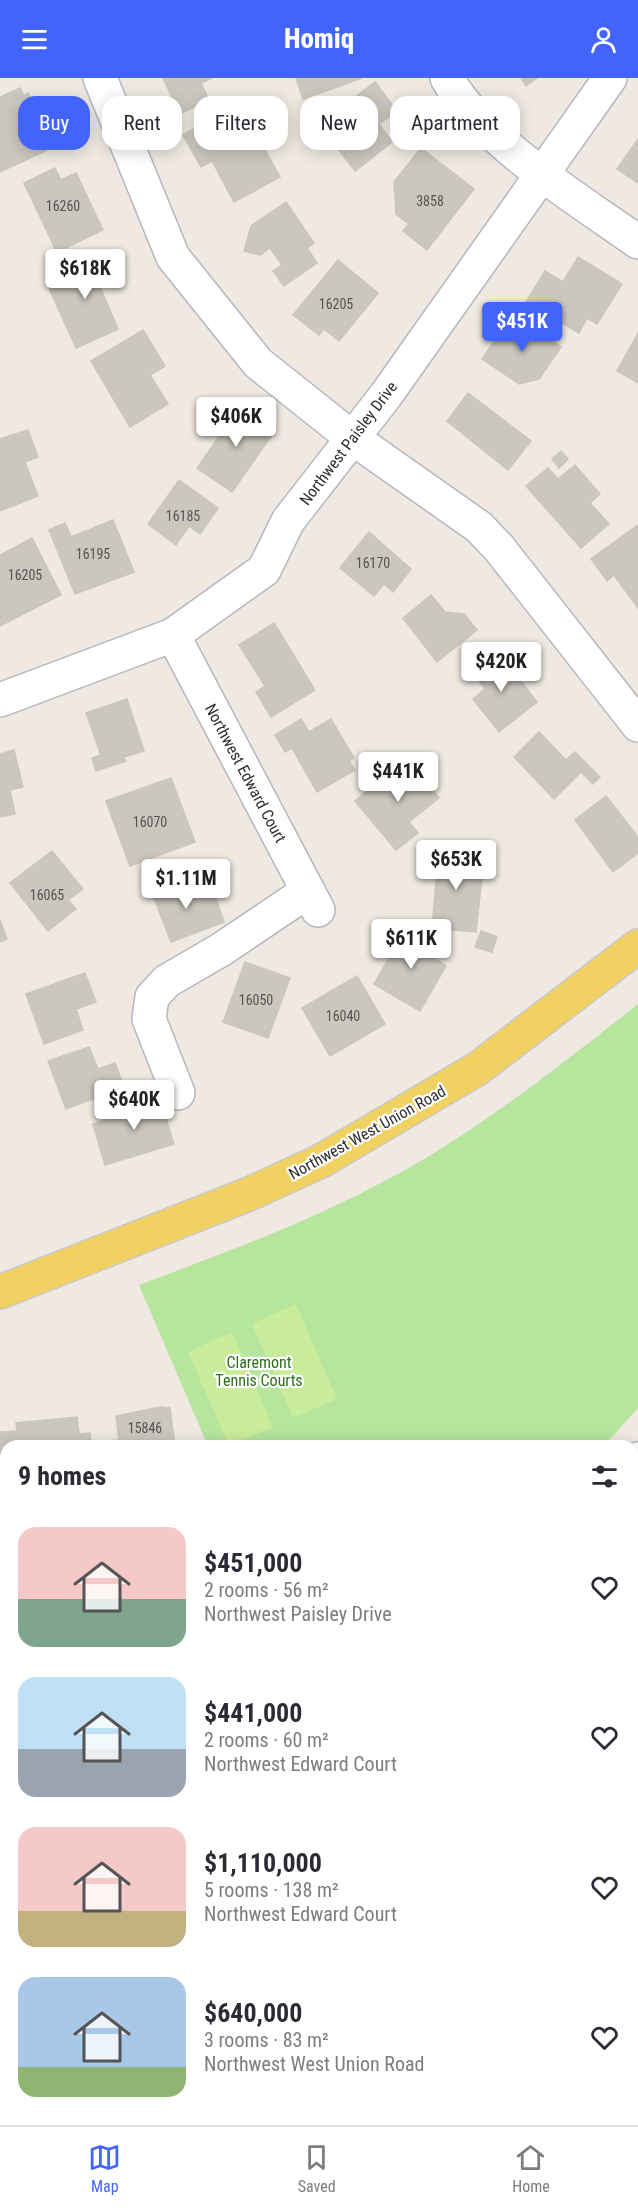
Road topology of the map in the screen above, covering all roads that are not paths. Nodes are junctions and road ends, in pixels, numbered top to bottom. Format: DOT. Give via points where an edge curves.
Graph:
graph roads {
  1 [pos="100,78"];
  2 [pos="447,78"];
  3 [pos="610,78"];
  4 [pos="543,175"];
  5 [pos="638,242"];
  6 [pos="351,437"];
  7 [pos="173,635"];
  8 [pos="0,700"];
  9 [pos="638,725"];
  10 [pos="638,946"];
  11 [pos="178,1094"];
  12 [pos="0,1292"];
  1 -- 6 [label="street" via="174,257 258,363"];
  2 -- 4 [label="street" via="475,117"];
  3 -- 4 [label="street, Northwest Paisley Drive"];
  4 -- 5 [label="street"];
  4 -- 6 [label="street, Northwest Paisley Drive" via="386,395"];
  6 -- 7 [label="street, Northwest Paisley Drive" via="288,521 264,570"];
  6 -- 9 [label="street" via="479,527"];
  7 -- 8 [label="street, Northwest Paisley Drive"];
  7 -- 11 [label="street, Northwest Edward Court" via="313,900 167,981 152,997 149,1019"];
  10 -- 12 [label="main road, Northwest West Union Road" via="477,1069 321,1161 249,1194"];
}
